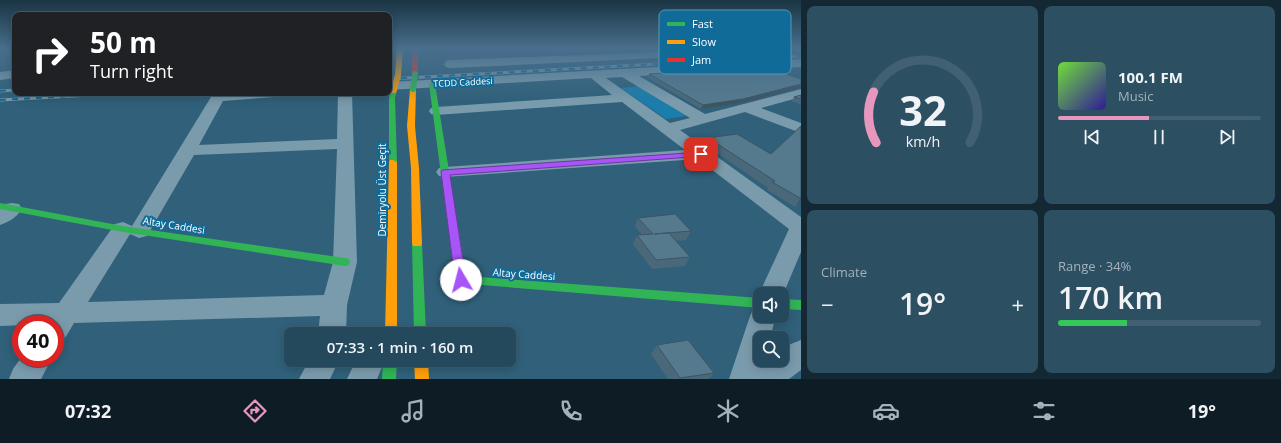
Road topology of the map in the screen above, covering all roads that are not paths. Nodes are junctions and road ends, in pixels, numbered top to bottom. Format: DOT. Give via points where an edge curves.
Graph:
graph roads {
  1 [pos="399,66"];
  2 [pos="415,66"];
  3 [pos="659,71"];
  4 [pos="625,73"];
  5 [pos="12,74"];
  6 [pos="594,75"];
  7 [pos="0,76"];
  8 [pos="432,84"];
  9 [pos="392,86"];
  10 [pos="392,88"];
  11 [pos="801,93"];
  12 [pos="232,96"];
  13 [pos="345,96"];
  14 [pos="392,96"];
  15 [pos="626,98"];
  16 [pos="747,108"];
  17 [pos="436,111"];
  18 [pos="702,119"];
  19 [pos="801,128"];
  20 [pos="667,130"];
  21 [pos="345,144"];
  22 [pos="188,150"];
  23 [pos="701,154"];
  24 [pos="445,172"];
  25 [pos="4,211"];
  26 [pos="801,226"];
  27 [pos="131,230"];
  28 [pos="344,262"];
  29 [pos="774,287"];
  30 [pos="392,301"];
  31 [pos="753,302"];
  32 [pos="789,304"];
  33 [pos="334,305"];
  34 [pos="801,305"];
  35 [pos="0,315"];
  36 [pos="12,316"];
  37 [pos="64,316"];
  38 [pos="64,321"];
  39 [pos="761,323"];
  40 [pos="332,327"];
  41 [pos="384,327"];
  42 [pos="391,327"];
  43 [pos="420,327"];
  44 [pos="32,367"];
  45 [pos="321,367"];
  46 [pos="368,367"];
  47 [pos="390,367"];
  48 [pos="421,367"];
  49 [pos="24,379"];
  50 [pos="314,379"];
  51 [pos="362,379"];
  52 [pos="389,379"];
  53 [pos="422,379"];
  54 [pos="744,379"];
  1 -- 9 [label="main road, Demiryolu Üst Geçit, bridge" via="398,75"];
  2 -- 43 [label="main road, bridge" via="411,126 415,168"];
  3 -- 4 [label="street, TCDD Caddesi"];
  4 -- 6 [label="street, TCDD Caddesi"];
  4 -- 18 [label="street"];
  5 -- 7 [label="street"];
  6 -- 8 [label="street, TCDD Caddesi"];
  6 -- 15 [label="street"];
  8 -- 10 [label="street, TCDD Caddesi"];
  8 -- 17 [label="main road, Altay Caddesi"];
  11 -- 16 [label="street"];
  12 -- 22 [label="street" via="218,97"];
  13 -- 21 [label="street"];
  14 -- 30 [label="main road, Demiryolu Üst Geçit" via="394,192"];
  15 -- 17 [label="street"];
  15 -- 20 [label="street"];
  16 -- 18 [label="street"];
  16 -- 19 [label="street"];
  17 -- 24 [label="main road, Altay Caddesi"];
  18 -- 20 [label="street"];
  20 -- 23 [label="street"];
  21 -- 22 [label="street"];
  21 -- 28 [label="street"];
  22 -- 27 [label="street"];
  23 -- 24 [label="street"];
  23 -- 26 [label="street"];
  24 -- 31 [label="main road, Altay Caddesi" via="461,280"];
  25 -- 27 [label="main road, Altay Caddesi"];
  26 -- 29 [label="street"];
  27 -- 28 [label="main road, Altay Caddesi"];
  27 -- 37 [label="street"];
  28 -- 33 [label="street"];
  30 -- 41 [label="street"];
  30 -- 42 [label="main road, Demiryolu Üst Geçit"];
  32 -- 34 [label="main road"];
  33 -- 38 [label="street"];
  33 -- 40 [label="street"];
  35 -- 36 [label="street"];
  39 -- 54 [label="street"];
  44 -- 49 [label="street"];
  45 -- 50 [label="street"];
  46 -- 51 [label="street"];
  47 -- 52 [label="main road"];
  48 -- 53 [label="main road"];
}
